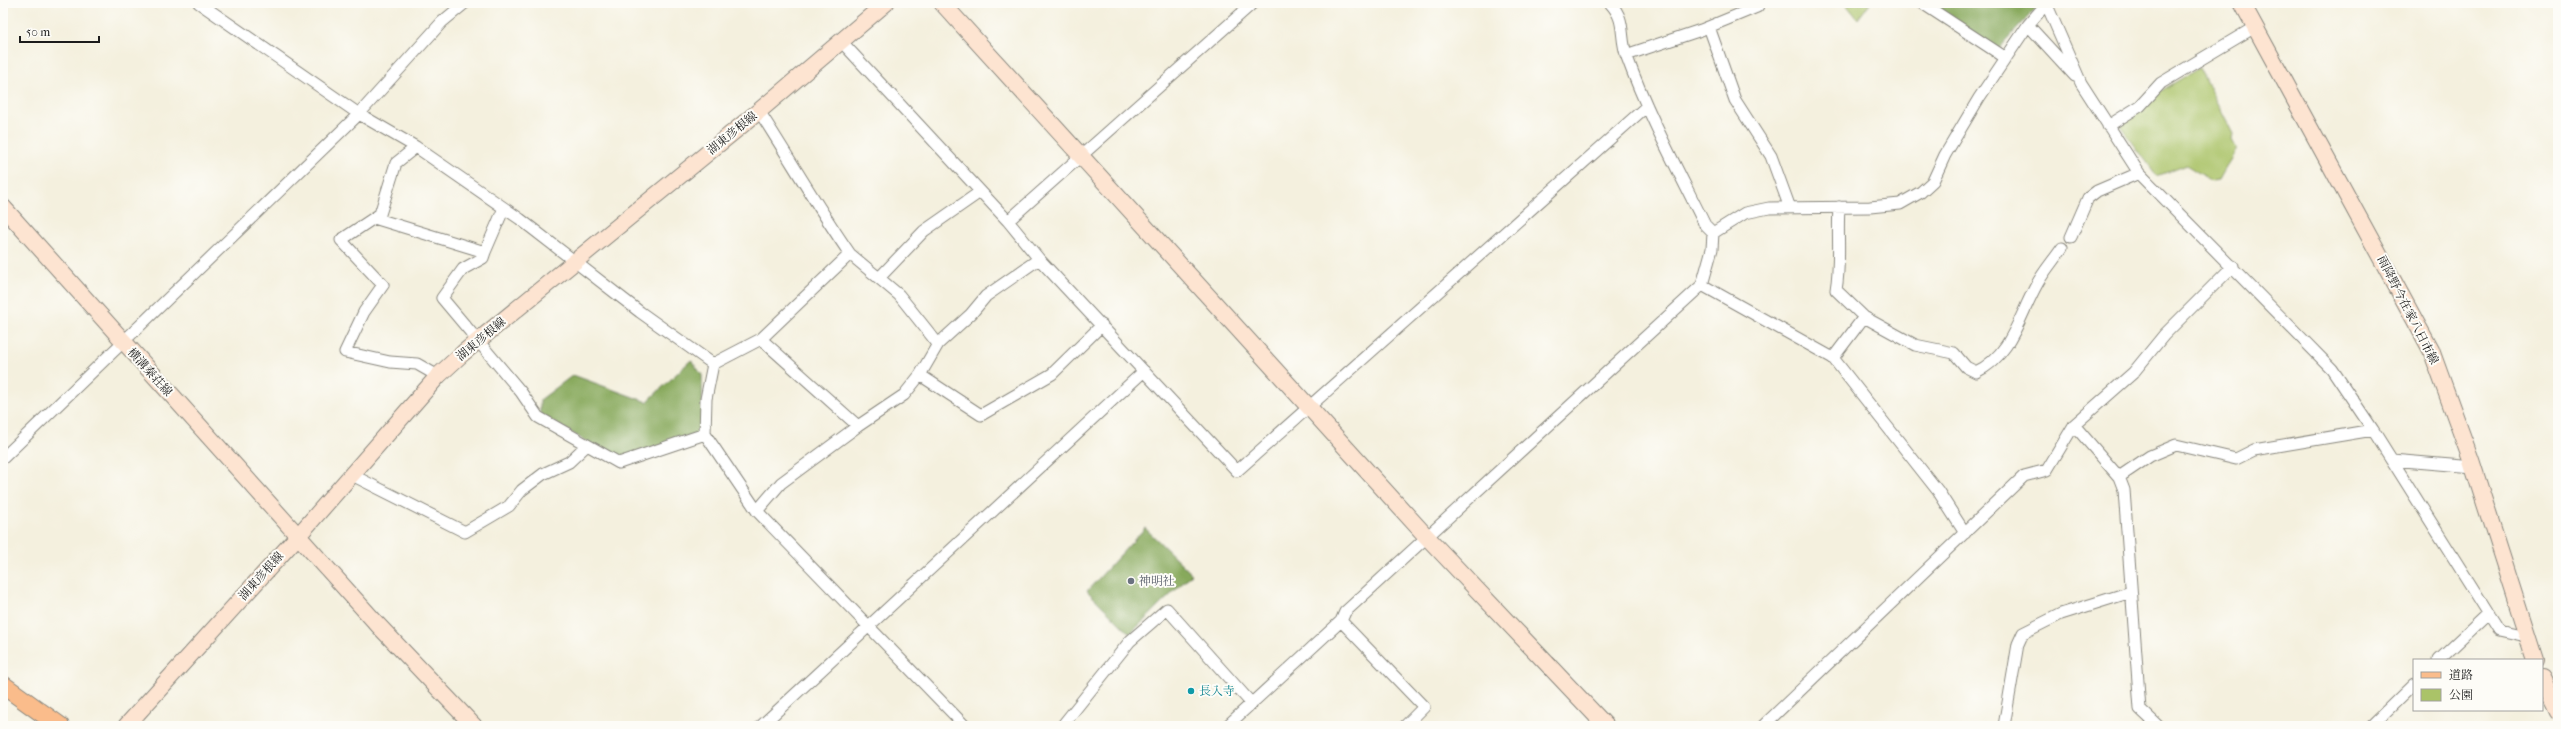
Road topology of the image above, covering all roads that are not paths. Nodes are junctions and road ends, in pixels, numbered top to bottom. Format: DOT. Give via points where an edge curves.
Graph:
graph roads {
  1 [pos="199,3"];
  2 [pos="465,3"];
  3 [pos="886,3"];
  4 [pos="942,3"];
  5 [pos="1253,3"];
  6 [pos="1760,3"];
  7 [pos="1922,3"];
  8 [pos="2046,3"];
  9 [pos="2242,3"];
  10 [pos="1614,5"];
  11 [pos="2028,25"];
  12 [pos="1709,27"];
  13 [pos="2255,27"];
  14 [pos="840,40"];
  15 [pos="1626,55"];
  16 [pos="2006,58"];
  17 [pos="2081,83"];
  18 [pos="1646,106"];
  19 [pos="759,111"];
  20 [pos="359,114"];
  21 [pos="2108,126"];
  22 [pos="416,147"];
  23 [pos="1083,156"];
  24 [pos="2139,173"];
  25 [pos="980,192"];
  26 [pos="3,207"];
  27 [pos="1839,207"];
  28 [pos="504,208"];
  29 [pos="1790,208"];
  30 [pos="374,218"];
  31 [pos="1008,222"];
  32 [pos="1713,233"];
  33 [pos="2071,236"];
  34 [pos="2062,248"];
  35 [pos="485,252"];
  36 [pos="850,254"];
  37 [pos="1039,259"];
  38 [pos="576,261"];
  39 [pos="2233,266"];
  40 [pos="879,278"];
  41 [pos="1702,285"];
  42 [pos="1864,316"];
  43 [pos="1102,325"];
  44 [pos="761,339"];
  45 [pos="478,340"];
  46 [pos="122,342"];
  47 [pos="938,344"];
  48 [pos="1833,358"];
  49 [pos="713,364"];
  50 [pos="1144,371"];
  51 [pos="920,375"];
  52 [pos="438,376"];
  53 [pos="1309,407"];
  54 [pos="2074,425"];
  55 [pos="858,426"];
  56 [pos="2373,430"];
  57 [pos="705,434"];
  58 [pos="587,445"];
  59 [pos="3,458"];
  60 [pos="2392,460"];
  61 [pos="2474,467"];
  62 [pos="352,475"];
  63 [pos="2119,477"];
  64 [pos="757,511"];
  65 [pos="1965,533"];
  66 [pos="298,536"];
  67 [pos="1426,536"];
  68 [pos="2131,592"];
  69 [pos="2489,614"];
  70 [pos="1341,621"];
  71 [pos="869,628"];
  72 [pos="2526,636"];
  73 [pos="2440,659"];
  74 [pos="2535,659"];
  75 [pos="2543,680"];
  76 [pos="3,685"];
  77 [pos="2413,685"];
  78 [pos="1252,704"];
  79 [pos="2558,711"];
  80 [pos="60,726"];
  81 [pos="126,726"];
  82 [pos="474,726"];
  83 [pos="761,726"];
  84 [pos="965,726"];
  85 [pos="1062,726"];
  86 [pos="1227,726"];
  87 [pos="1404,726"];
  88 [pos="1606,726"];
  89 [pos="1763,726"];
  90 [pos="2004,726"];
  91 [pos="2158,726"];
  92 [pos="2371,726"];
  1 -- 20 [label="street"];
  2 -- 20 [label="street" via="442,22"];
  3 -- 14 [label="main road, 湖東彦根線"];
  4 -- 23 [label="main road"];
  5 -- 23 [label="street"];
  6 -- 12 [label="street" via="1757,7"];
  7 -- 16 [label="street"];
  8 -- 11 [label="street"];
  8 -- 17 [label="street"];
  9 -- 13 [label="main road, 雨降野今在家八日市線"];
  10 -- 15 [label="street" via="1621,18"];
  11 -- 16 [label="street"];
  11 -- 17 [label="street"];
  12 -- 15 [label="street"];
  12 -- 29 [label="street" via="1735,100 1771,156"];
  13 -- 21 [label="street" via="2161,83 2140,106"];
  13 -- 61 [label="main road, 雨降野今在家八日市線" via="2431,350"];
  14 -- 19 [label="main road, 湖東彦根線"];
  14 -- 25 [label="street"];
  15 -- 18 [label="street"];
  16 -- 27 [label="street" via="1945,155 1933,181 1921,192 1900,204"];
  17 -- 21 [label="street"];
  18 -- 32 [label="street" via="1705,225"];
  18 -- 53 [label="street"];
  19 -- 36 [label="street"];
  19 -- 38 [label="main road, 湖東彦根線"];
  20 -- 22 [label="street"];
  20 -- 46 [label="street"];
  21 -- 24 [label="street"];
  22 -- 28 [label="street"];
  22 -- 30 [label="street" via="396,163 380,214"];
  23 -- 31 [label="street"];
  23 -- 53 [label="main road"];
  24 -- 33 [label="street" via="2097,191 2088,198"];
  24 -- 39 [label="street"];
  25 -- 31 [label="street"];
  25 -- 40 [label="street" via="924,232"];
  26 -- 46 [label="main road, 横溝秦荘線"];
  27 -- 29 [label="street"];
  27 -- 42 [label="street" via="1837,233 1840,264 1836,290"];
  28 -- 35 [label="street"];
  28 -- 38 [label="street"];
  29 -- 32 [label="street" via="1769,208 1745,213"];
  30 -- 35 [label="street"];
  30 -- 52 [label="street" via="341,240 383,285 364,312 345,352 390,362 417,364"];
  31 -- 37 [label="street"];
  32 -- 41 [label="street" via="1712,249"];
  34 -- 42 [label="street" via="2038,283 2008,346 1986,367 1976,372 1966,368 1954,353 1915,345"];
  35 -- 45 [label="street" via="483,258 463,269 442,298"];
  36 -- 40 [label="street"];
  36 -- 44 [label="street"];
  37 -- 43 [label="street"];
  37 -- 47 [label="street" via="986,296 971,314"];
  38 -- 45 [label="main road, 湖東彦根線"];
  38 -- 49 [label="street" via="640,312"];
  39 -- 54 [label="street" via="2164,336 2133,373"];
  39 -- 56 [label="street" via="2332,369"];
  40 -- 47 [label="street" via="899,296"];
  41 -- 48 [label="street"];
  41 -- 67 [label="street"];
  42 -- 48 [label="street"];
  43 -- 50 [label="street"];
  43 -- 51 [label="street" via="1052,374 980,415"];
  44 -- 49 [label="street"];
  44 -- 55 [label="street"];
  45 -- 52 [label="main road, 湖東彦根線"];
  45 -- 58 [label="street" via="538,417"];
  46 -- 59 [label="street"];
  46 -- 66 [label="main road, 横溝秦荘線"];
  47 -- 51 [label="street"];
  48 -- 65 [label="street" via="1938,491"];
  49 -- 57 [label="street" via="706,399"];
  50 -- 53 [label="street" via="1237,472"];
  50 -- 71 [label="street"];
  51 -- 55 [label="street" via="904,395"];
  52 -- 62 [label="main road, 湖東彦根線"];
  53 -- 67 [label="main road"];
  54 -- 63 [label="street"];
  54 -- 65 [label="street" via="2047,470 2024,476"];
  55 -- 64 [label="street" via="781,483"];
  56 -- 60 [label="street"];
  56 -- 63 [label="street" via="2254,450 2236,459 2176,445 2150,456"];
  57 -- 58 [label="street" via="619,463"];
  57 -- 64 [label="street"];
  58 -- 62 [label="street" via="569,462 543,474 522,490 509,506 465,532"];
  60 -- 61 [label="street"];
  60 -- 69 [label="street"];
  61 -- 72 [label="main road, 雨降野今在家八日市線"];
  62 -- 66 [label="main road, 湖東彦根線"];
  63 -- 68 [label="street" via="2124,490"];
  64 -- 71 [label="street"];
  65 -- 89 [label="street"];
  66 -- 81 [label="main road, 湖東彦根線"];
  66 -- 82 [label="main road, 横溝秦荘線"];
  67 -- 70 [label="street" via="1345,612"];
  67 -- 88 [label="main road"];
  68 -- 90 [label="street" via="2061,614 2023,633 2018,644"];
  68 -- 91 [label="street" via="2140,709"];
  69 -- 72 [label="street" via="2499,630"];
  69 -- 73 [label="street"];
  70 -- 78 [label="street"];
  70 -- 87 [label="street" via="1424,707"];
  71 -- 83 [label="street"];
  71 -- 84 [label="street"];
  72 -- 74 [label="main road, 雨降野今在家八日市線"];
  75 -- 79 [label="main road"];
  76 -- 80 [label="main road"];
  77 -- 92 [label="street"];
  78 -- 85 [label="street" via="1167,609 1130,641"];
  78 -- 86 [label="street"];
}
